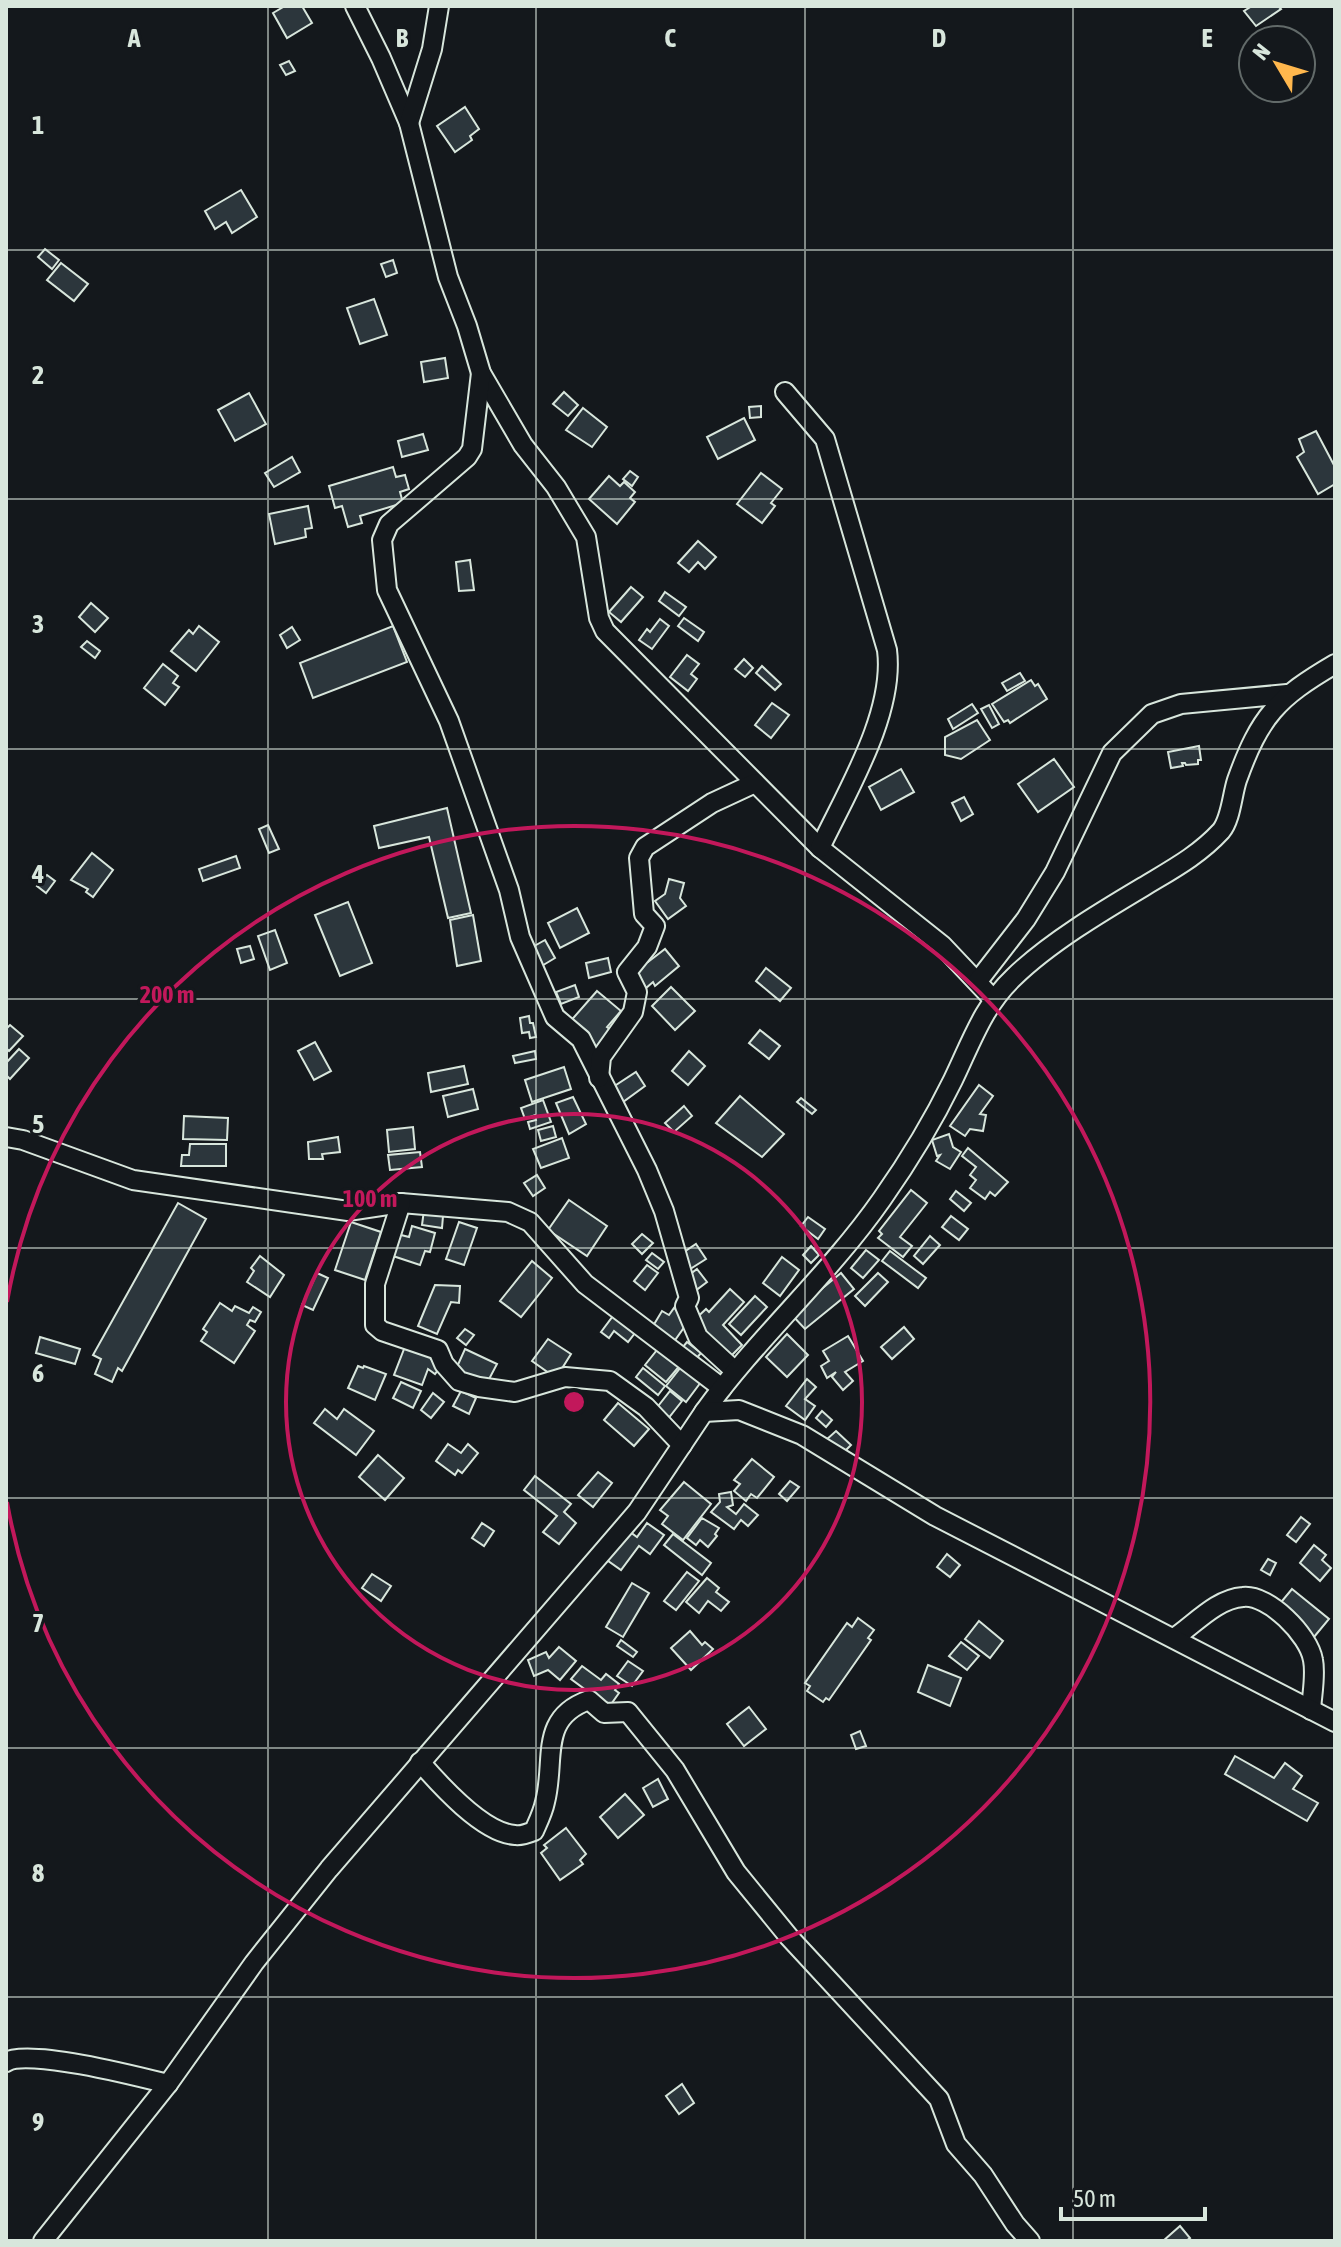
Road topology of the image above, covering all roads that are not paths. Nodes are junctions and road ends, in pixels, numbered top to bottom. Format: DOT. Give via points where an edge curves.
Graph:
graph roads {
  1 [pos="355,6"];
  2 [pos="439,6"];
  3 [pos="409,123"];
  4 [pos="481,373"];
  5 [pos="785,392"];
  6 [pos="1335,664"];
  7 [pos="1287,694"];
  8 [pos="755,783"];
  9 [pos="820,848"];
  10 [pos="978,981"];
  11 [pos="993,999"];
  12 [pos="599,1078"];
  13 [pos="6,1137"];
  14 [pos="401,1203"];
  15 [pos="735,1371"];
  16 [pos="722,1388"];
  17 [pos="704,1412"];
  18 [pos="682,1445"];
  19 [pos="1174,1638"];
  20 [pos="1311,1710"];
  21 [pos="1335,1722"];
  22 [pos="420,1762"];
  23 [pos="6,2062"];
  24 [pos="168,2084"];
  25 [pos="43,2241"];
  26 [pos="1030,2241"];
  1 -- 3 [label="street"];
  2 -- 3 [label="street"];
  3 -- 4 [label="street" via="448,277"];
  4 -- 8 [label="street" via="586,537 605,631"];
  4 -- 12 [label="street" via="472,449 389,524 382,540 387,590 449,721 509,890 520,937 555,1017 581,1039"];
  5 -- 9 [label="street" via="825,439 890,673 877,725"];
  6 -- 7 [label="street"];
  7 -- 10 [label="street" via="1181,704 1152,714 1112,753 1055,872"];
  7 -- 11 [label="street" via="1262,721 1224,828 1196,855 1095,916 1026,967"];
  8 -- 9 [label="street"];
  8 -- 12 [label="street" via="712,803 645,847 639,858 644,914 655,926 647,947 627,972 637,992 633,1012 601,1057"];
  9 -- 10 [label="street" via="942,945"];
  10 -- 11 [label="street"];
  11 -- 15 [label="street" via="952,1082 882,1199"];
  12 -- 15 [label="street" via="664,1211 689,1298 685,1306 698,1337"];
  13 -- 14 [label="street" via="133,1180 348,1211"];
  14 -- 16 [label="street" via="508,1212 530,1222 585,1284"];
  14 -- 18 [label="street" via="375,1284 375,1325 438,1350 459,1381 479,1387 515,1392 565,1377 610,1381 646,1407"];
  15 -- 16 [label="street"];
  16 -- 17 [label="street"];
  17 -- 18 [label="street"];
  17 -- 19 [label="street" via="739,1410 802,1435 935,1516"];
  18 -- 22 [label="street" via="637,1512"];
  19 -- 20 [label="street"];
  19 -- 20 [label="street" via="1220,1603 1245,1596 1268,1604 1299,1631 1313,1659"];
  20 -- 21 [label="street"];
  22 -- 24 [label="street" via="264,1951"];
  22 -- 26 [label="street" via="450,1797 487,1824 515,1836 534,1831 545,1801 559,1719 589,1700 604,1713 628,1712 675,1770 744,1883 939,2099 956,2144"];
  23 -- 24 [label="street" via="29,2057"];
  24 -- 25 [label="street"];
}
